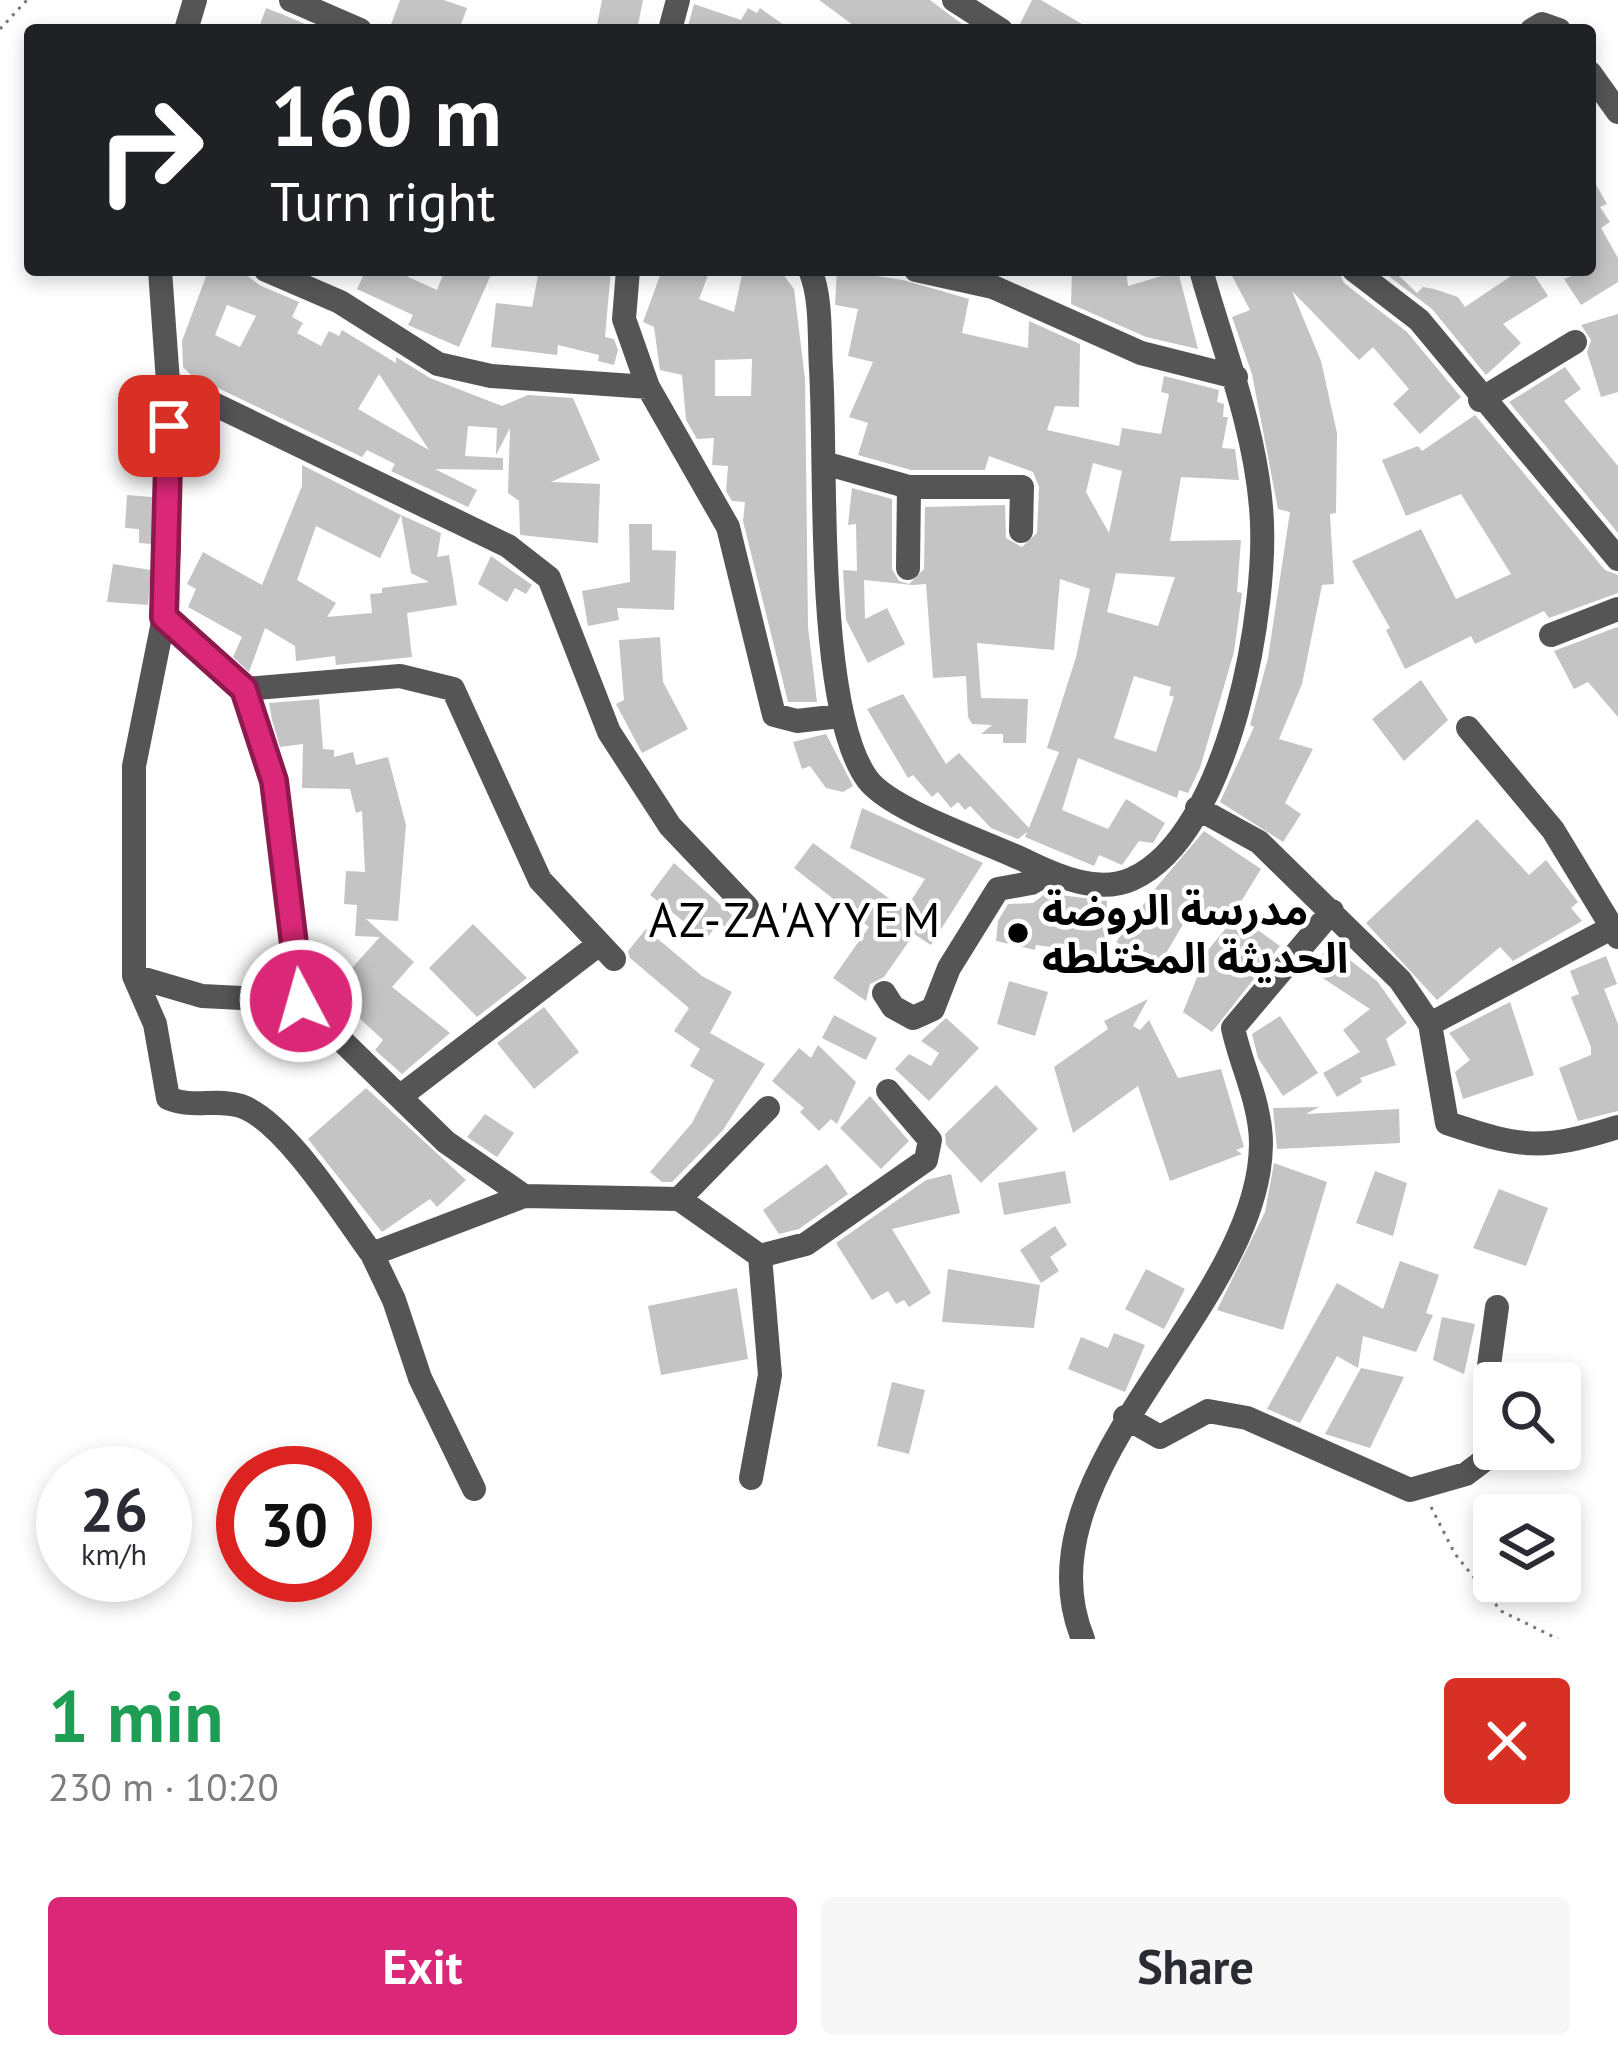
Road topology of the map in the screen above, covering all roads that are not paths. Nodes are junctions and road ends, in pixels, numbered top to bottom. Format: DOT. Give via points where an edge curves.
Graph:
graph roads {
  1 [pos="291,0"];
  2 [pos="954,0"];
  3 [pos="346,24"];
  4 [pos="992,24"];
  5 [pos="1596,81"];
  6 [pos="1618,112"];
  7 [pos="160,276"];
  8 [pos="280,276"];
  9 [pos="628,276"];
  10 [pos="811,276"];
  11 [pos="943,276"];
  12 [pos="1203,276"];
  13 [pos="1362,276"];
  14 [pos="1575,342"];
  15 [pos="1236,377"];
  16 [pos="168,382"];
  17 [pos="648,387"];
  18 [pos="1480,400"];
  19 [pos="824,463"];
  20 [pos="909,487"];
  21 [pos="1021,531"];
  22 [pos="1618,559"];
  23 [pos="908,568"];
  24 [pos="1618,609"];
  25 [pos="164,617"];
  26 [pos="1551,634"];
  27 [pos="244,689"];
  28 [pos="840,716"];
  29 [pos="1468,728"];
  30 [pos="1197,808"];
  31 [pos="1050,872"];
  32 [pos="747,907"];
  33 [pos="1332,911"];
  34 [pos="1615,932"];
  35 [pos="134,976"];
  36 [pos="884,993"];
  37 [pos="301,1001"];
  38 [pos="1430,1024"];
  39 [pos="888,1091"];
  40 [pos="402,1095"];
  41 [pos="768,1108"];
  42 [pos="1618,1127"];
  43 [pos="524,1196"];
  44 [pos="679,1199"];
  45 [pos="372,1254"];
  46 [pos="760,1256"];
  47 [pos="1497,1307"];
  48 [pos="1490,1362"];
  49 [pos="1125,1417"];
  50 [pos="1473,1469"];
  51 [pos="752,1478"];
  52 [pos="474,1489"];
  53 [pos="1083,1639"];
  1 -- 3 [label="street"];
  2 -- 4 [label="street"];
  5 -- 6 [label="street"];
  7 -- 16 [label="street"];
  8 -- 17 [label="street" via="340,302 439,364 491,376"];
  9 -- 17 [label="street" via="624,319"];
  10 -- 19 [label="street"];
  11 -- 15 [label="street" via="993,287 1141,353"];
  12 -- 15 [label="street"];
  13 -- 18 [label="street" via="1419,320"];
  14 -- 18 [label="street"];
  15 -- 30 [label="street" via="1262,507 1258,616 1243,697"];
  16 -- 25 [label="street"];
  16 -- 32 [label="street" via="508,546 550,578 609,732 670,826"];
  17 -- 28 [label="street" via="728,527 774,715"];
  18 -- 22 [label="street"];
  19 -- 20 [label="street"];
  19 -- 28 [label="street"];
  20 -- 21 [label="street" via="1022,487"];
  20 -- 23 [label="street"];
  24 -- 26 [label="street"];
  25 -- 27 [label="street"];
  25 -- 35 [label="street" via="134,766"];
  27 -- 37 [label="street" via="274,781"];
  27 -- 40 [label="street" via="400,676 453,689 541,880 606,952"];
  28 -- 31 [label="street" via="870,783 886,795"];
  29 -- 34 [label="street" via="1552,830"];
  30 -- 31 [label="street" via="1167,853 1129,880 1081,882"];
  30 -- 33 [label="street" via="1259,842"];
  31 -- 36 [label="street" via="998,889 949,968 934,1009 914,1018"];
  33 -- 38 [label="street" via="1400,980"];
  33 -- 49 [label="street" via="1233,1028 1261,1146 1241,1228 1210,1291"];
  34 -- 38 [label="street"];
  35 -- 37 [label="street" via="202,996"];
  35 -- 45 [label="street" via="155,1024 168,1098 244,1107 270,1125"];
  37 -- 40 [label="street"];
  38 -- 42 [label="street" via="1447,1123 1514,1146 1564,1144"];
  39 -- 46 [label="street" via="930,1140 926,1160 806,1244"];
  40 -- 43 [label="street" via="446,1142"];
  41 -- 44 [label="street"];
  43 -- 44 [label="street"];
  43 -- 45 [label="street"];
  44 -- 46 [label="street"];
  45 -- 52 [label="street"];
  46 -- 51 [label="street" via="770,1375"];
  47 -- 48 [label="street"];
  49 -- 50 [label="street" via="1160,1437 1208,1411 1247,1418 1411,1490"];
  49 -- 53 [label="street" via="1069,1576"];
}
